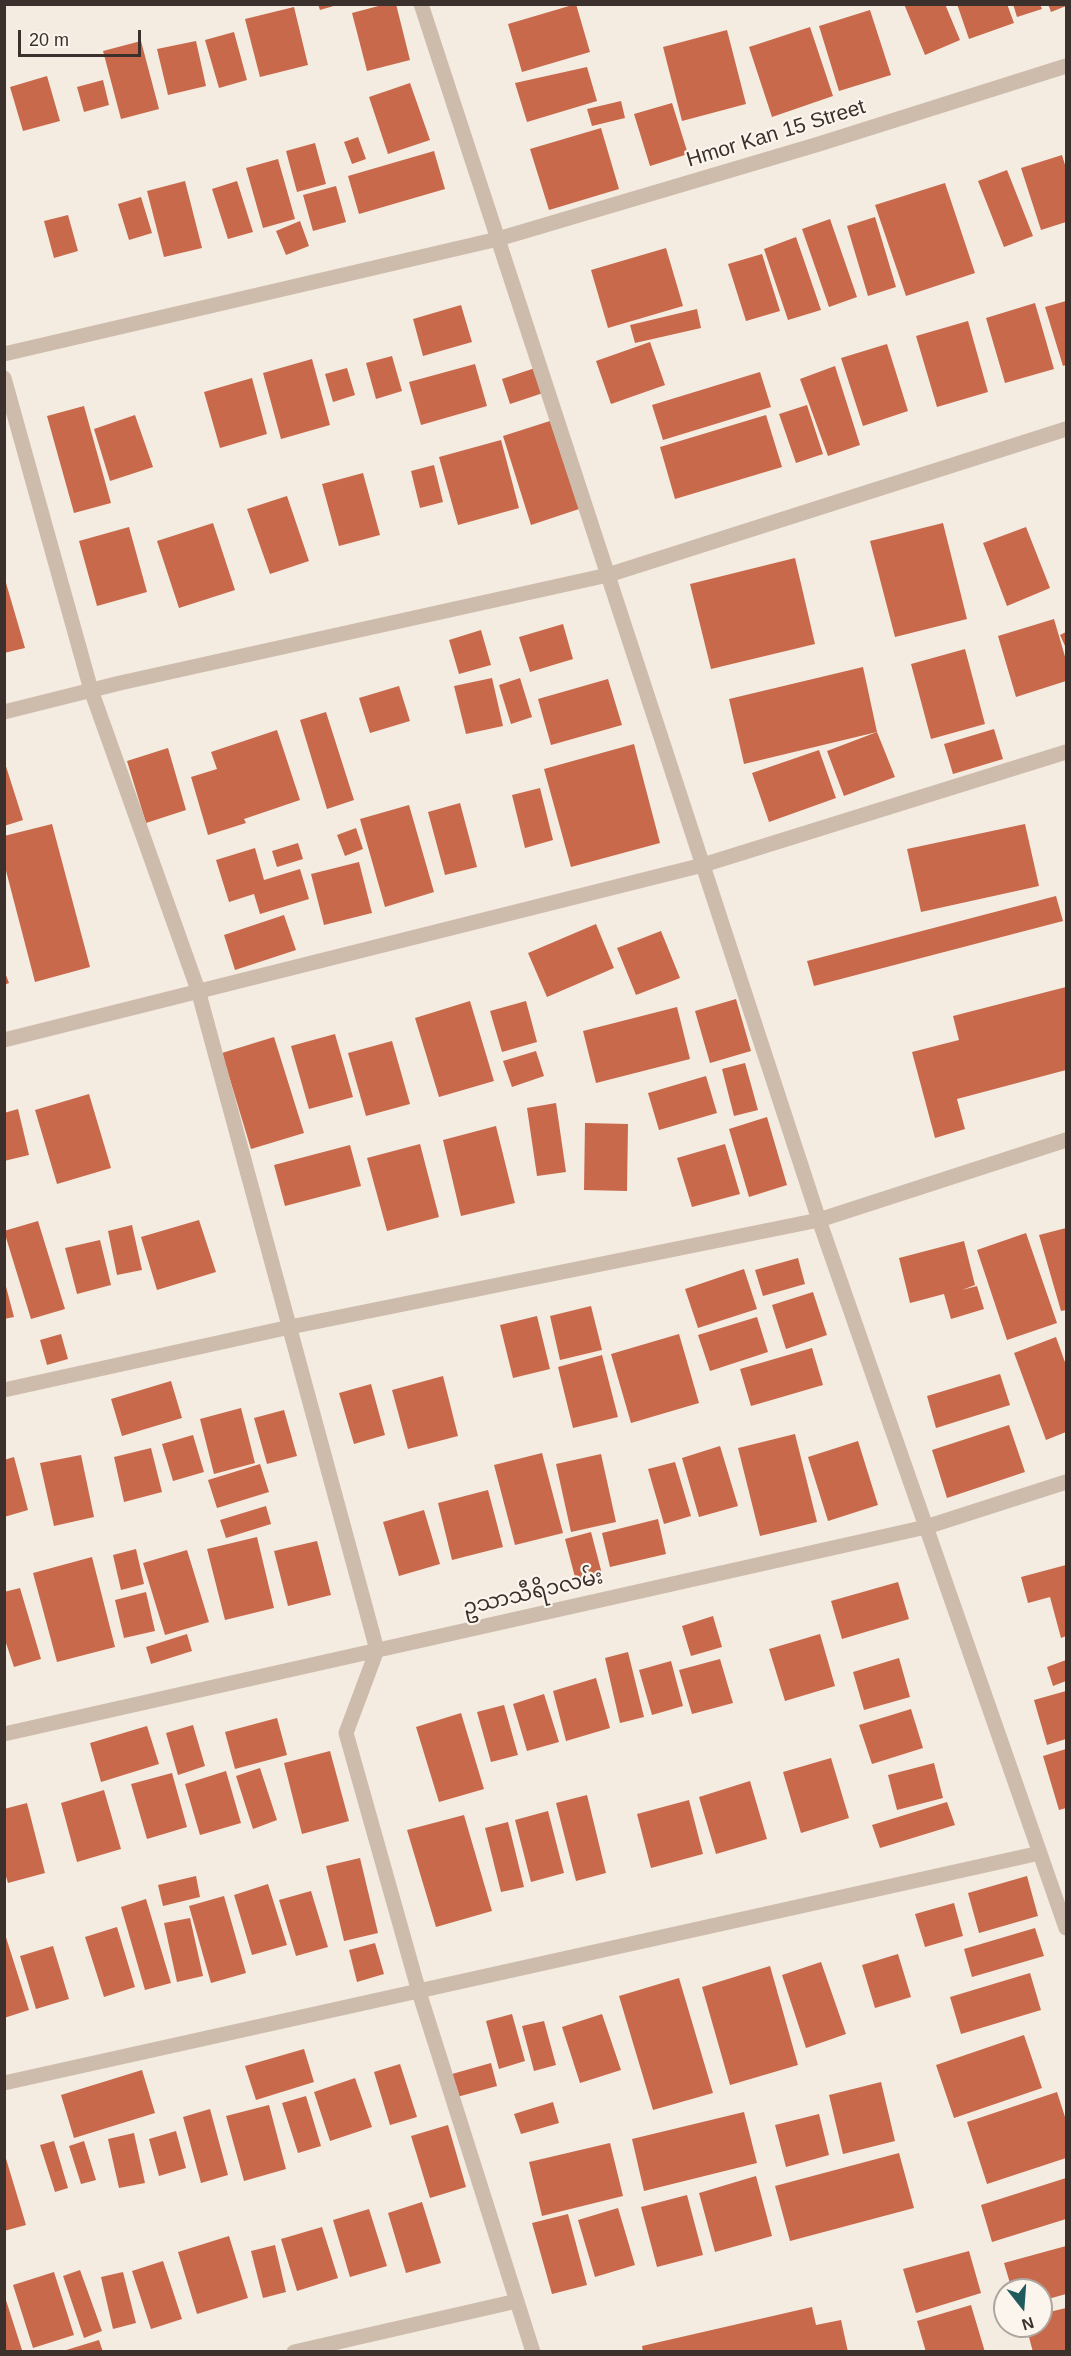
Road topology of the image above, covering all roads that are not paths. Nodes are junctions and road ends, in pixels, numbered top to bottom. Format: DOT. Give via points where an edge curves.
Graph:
graph roads {
  1 [pos="422,4"];
  2 [pos="1066,66"];
  3 [pos="498,239"];
  4 [pos="4,354"];
  5 [pos="4,378"];
  6 [pos="1066,429"];
  7 [pos="608,575"];
  8 [pos="91,690"];
  9 [pos="4,712"];
  10 [pos="1066,752"];
  11 [pos="703,865"];
  12 [pos="198,990"];
  13 [pos="4,1040"];
  14 [pos="1066,1140"];
  15 [pos="819,1220"];
  16 [pos="290,1327"];
  17 [pos="4,1390"];
  18 [pos="1066,1482"];
  19 [pos="926,1527"];
  20 [pos="377,1650"];
  21 [pos="4,1734"];
  22 [pos="1040,1853"];
  23 [pos="1066,1928"];
  24 [pos="419,1992"];
  25 [pos="4,2083"];
  26 [pos="517,2301"];
  27 [pos="294,2352"];
  28 [pos="533,2352"];
  1 -- 3 [label="street"];
  2 -- 3 [label="street, Hmor Kan 15 Street"];
  3 -- 4 [label="street, Hmor Kan 15 Street"];
  3 -- 7 [label="street"];
  5 -- 8 [label="street"];
  6 -- 7 [label="street"];
  7 -- 8 [label="street"];
  7 -- 11 [label="street"];
  8 -- 9 [label="street"];
  8 -- 12 [label="street"];
  10 -- 11 [label="street"];
  11 -- 12 [label="street"];
  11 -- 15 [label="street"];
  12 -- 13 [label="street"];
  12 -- 16 [label="street"];
  14 -- 15 [label="street"];
  15 -- 16 [label="street"];
  15 -- 19 [label="street"];
  16 -- 17 [label="street"];
  16 -- 20 [label="street"];
  18 -- 19 [label="street, ဥသာသီရိ၁လမ်း"];
  19 -- 20 [label="street, ဥသာသီရိ၁လမ်း"];
  19 -- 22 [label="street"];
  20 -- 21 [label="street, ဥသာသီရိ၁လမ်း"];
  20 -- 24 [label="street" via="346,1733"];
  22 -- 23 [label="street"];
  22 -- 24 [label="street"];
  24 -- 25 [label="street"];
  24 -- 26 [label="street"];
  26 -- 27 [label="street"];
  26 -- 28 [label="street"];
}
